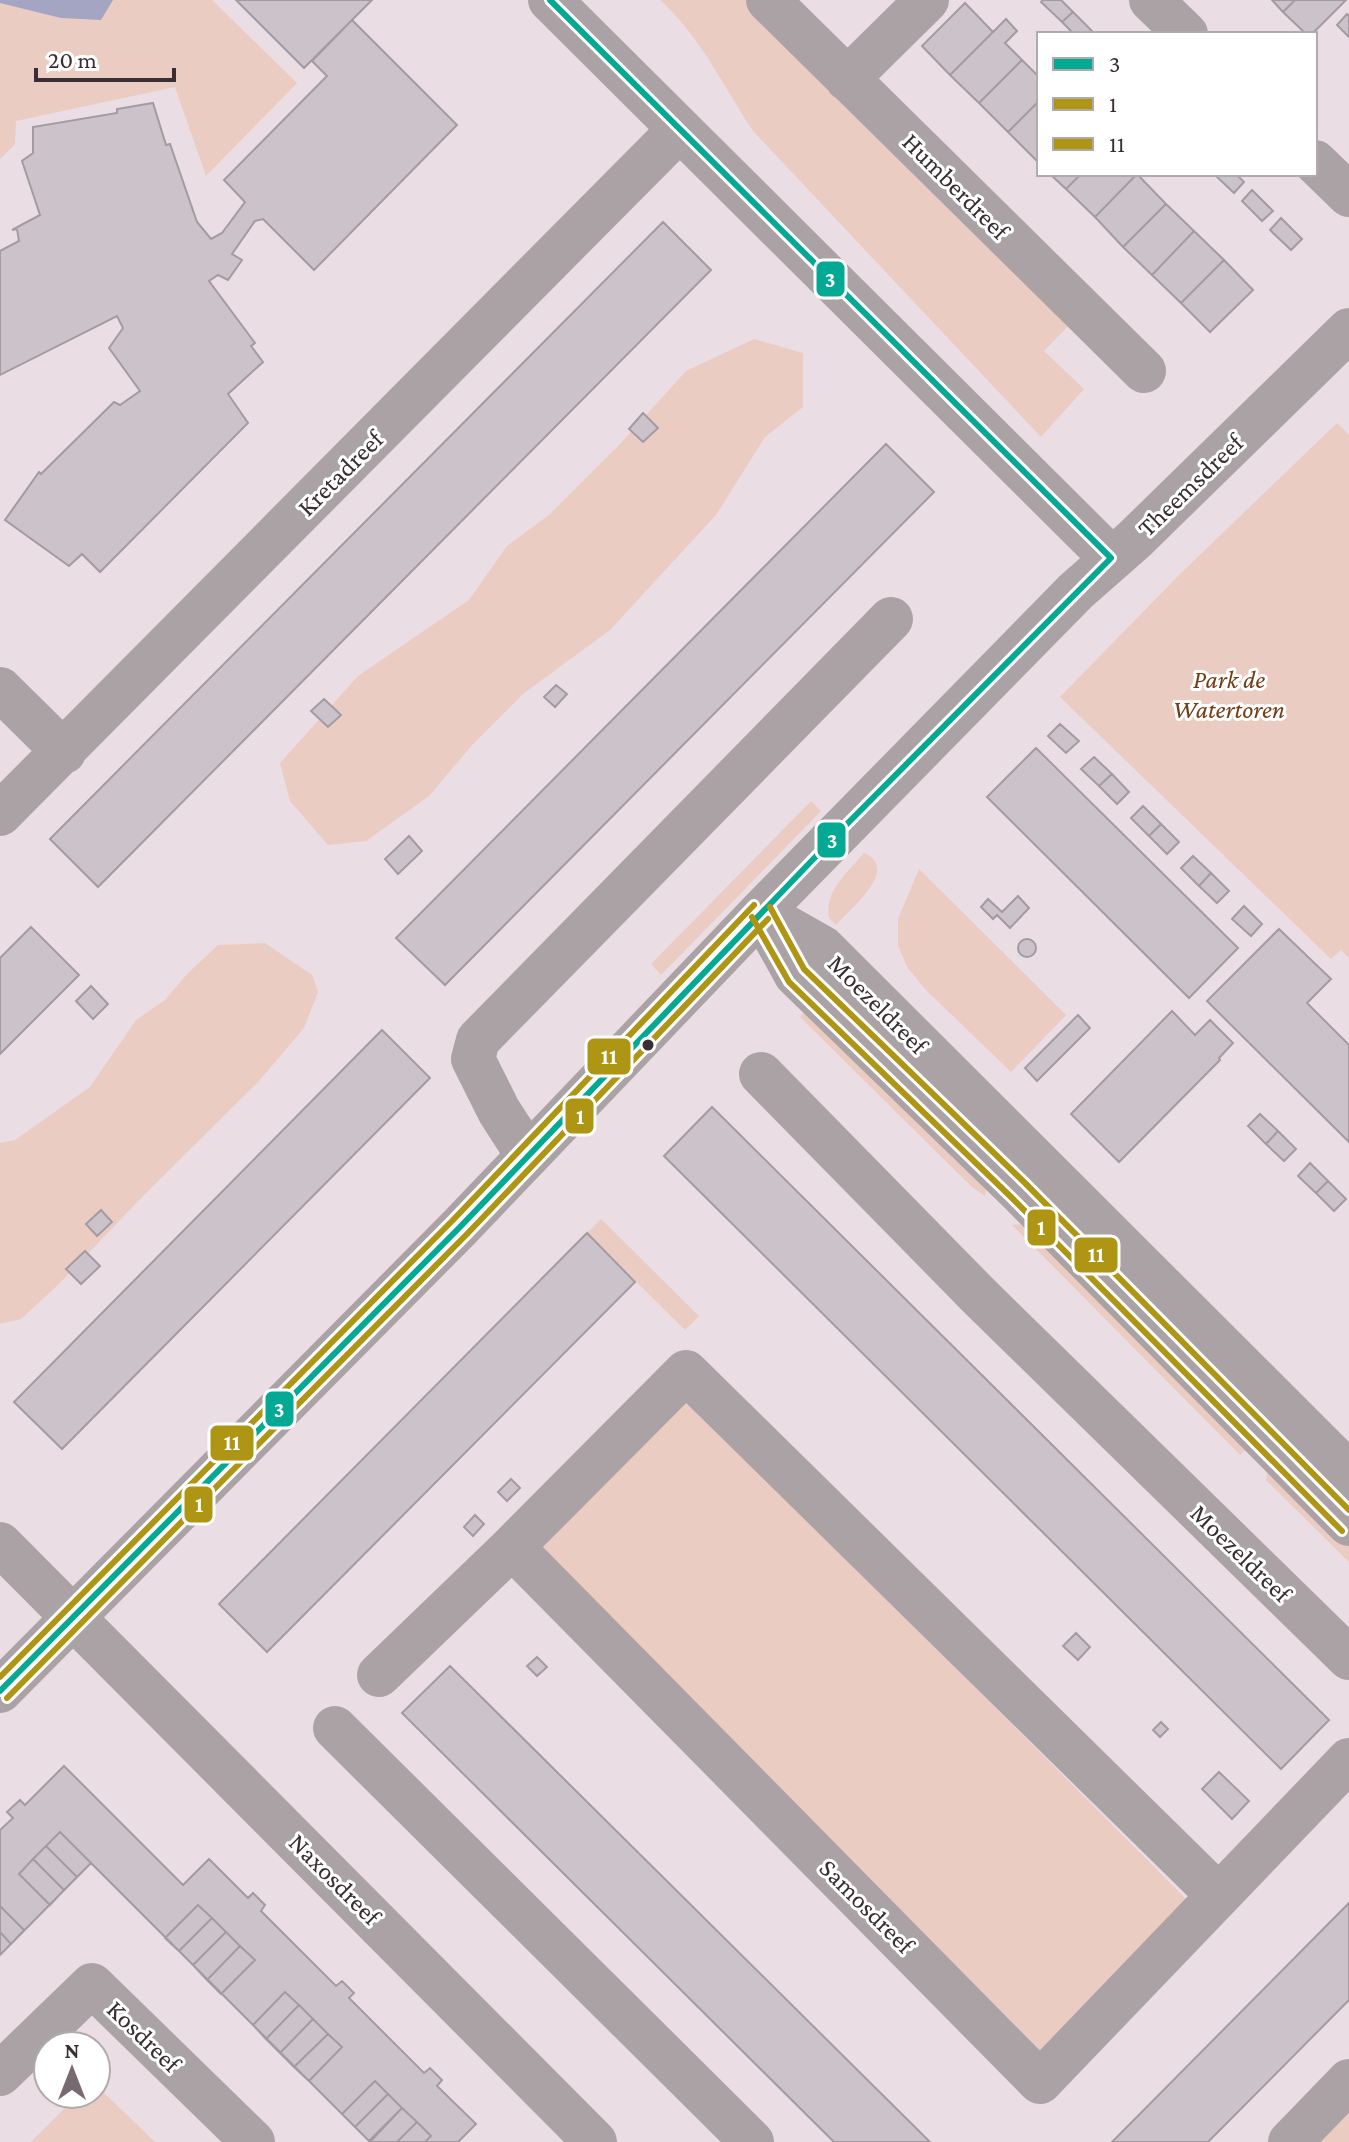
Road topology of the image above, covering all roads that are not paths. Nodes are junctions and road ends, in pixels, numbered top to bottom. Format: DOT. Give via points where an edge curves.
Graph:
graph roads {
  1 [pos="550,0"];
  2 [pos="768,0"];
  3 [pos="927,0"];
  4 [pos="1151,0"];
  5 [pos="1184,32"];
  6 [pos="847,79"];
  7 [pos="679,130"];
  8 [pos="1317,164"];
  9 [pos="1349,195"];
  10 [pos="1345,341"];
  11 [pos="1144,371"];
  12 [pos="1111,558"];
  13 [pos="891,619"];
  14 [pos="0,689"];
  15 [pos="64,752"];
  16 [pos="0,814"];
  17 [pos="761,912"];
  18 [pos="761,1074"];
  19 [pos="528,1156"];
  20 [pos="1272,1400"];
  21 [pos="1349,1473"];
  22 [pos="1349,1524"];
  23 [pos="0,1544"];
  24 [pos="512,1547"];
  25 [pos="74,1618"];
  26 [pos="1349,1658"];
  27 [pos="379,1675"];
  28 [pos="0,1691"];
  29 [pos="335,1728"];
  30 [pos="1349,1760"];
  31 [pos="1218,1895"];
  32 [pos="0,2074"];
  33 [pos="1349,2081"];
  34 [pos="253,2142"];
  35 [pos="595,2142"];
  36 [pos="752,2142"];
  37 [pos="1290,2142"];
  1 -- 7 [label="street"];
  2 -- 6 [label="street, Humberdreef"];
  3 -- 6 [label="street"];
  4 -- 5 [label="street"];
  6 -- 11 [label="street, Humberdreef"];
  7 -- 12 [label="street"];
  7 -- 15 [label="street, Kretadreef"];
  8 -- 9 [label="street"];
  10 -- 12 [label="street, Theemsdreef"];
  12 -- 17 [label="street, Theemsdreef"];
  13 -- 19 [label="street" via="478,1040 473,1059"];
  14 -- 15 [label="street"];
  15 -- 16 [label="street, Kretadreef"];
  17 -- 19 [label="street, Theemsdreef"];
  17 -- 20 [label="street, Moezeldreef" via="823,948"];
  18 -- 26 [label="street, Moezeldreef"];
  19 -- 25 [label="street, Theemsdreef"];
  20 -- 21 [label="street, Moezeldreef"];
  20 -- 22 [label="street, Moezeldreef"];
  23 -- 25 [label="street, Naxosdreef"];
  24 -- 27 [label="street"];
  24 -- 31 [label="street" via="686,1372"];
  24 -- 31 [label="street, Samosdreef" via="1040,2082"];
  25 -- 28 [label="street, Theemsdreef"];
  25 -- 35 [label="street, Naxosdreef"];
  29 -- 36 [label="street"];
  30 -- 31 [label="street, Samosdreef"];
  32 -- 34 [label="street, Kosdreef" via="92,1985"];
  33 -- 37 [label="street"];
}
